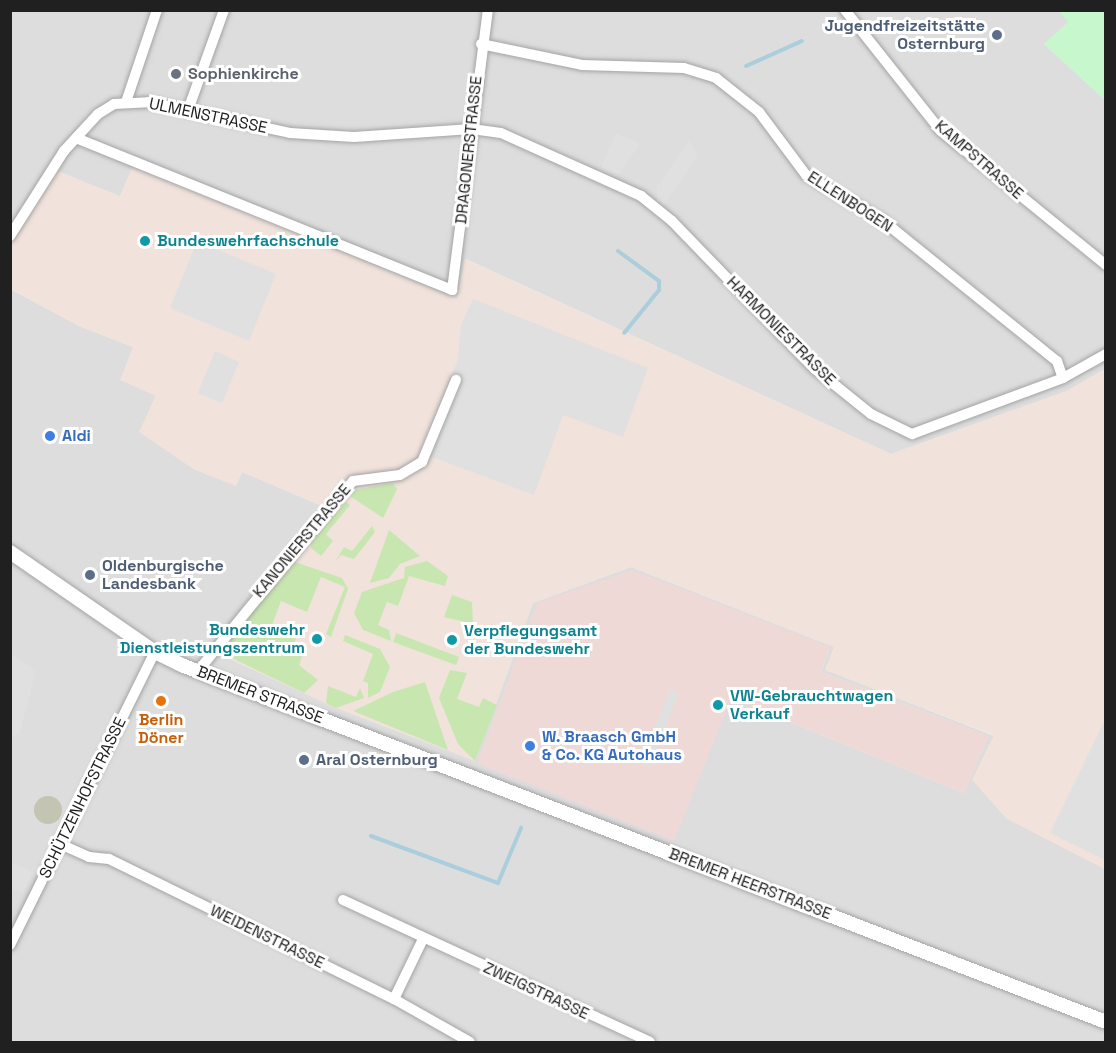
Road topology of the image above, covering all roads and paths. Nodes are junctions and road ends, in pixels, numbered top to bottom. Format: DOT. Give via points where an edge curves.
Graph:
graph roads {
  1 [pos="157,10"];
  2 [pos="224,10"];
  3 [pos="488,10"];
  4 [pos="845,10"];
  5 [pos="481,44"];
  6 [pos="126,102"];
  7 [pos="188,110"];
  8 [pos="472,129"];
  9 [pos="75,138"];
  10 [pos="10,236"];
  11 [pos="1106,265"];
  12 [pos="1106,354"];
  13 [pos="1063,378"];
  14 [pos="456,380"];
  15 [pos="10,552"];
  16 [pos="155,652"];
  17 [pos="198,671"];
  18 [pos="395,746"];
  19 [pos="60,844"];
  20 [pos="343,900"];
  21 [pos="423,939"];
  22 [pos="10,945"];
  23 [pos="394,999"];
  24 [pos="1106,1022"];
  25 [pos="470,1042"];
  26 [pos="650,1042"];
  1 -- 6 [label="street"];
  2 -- 7 [label="street"];
  3 -- 5 [label="street, DRAGONERSTRASSE"];
  4 -- 11 [label="street, KAMPSTRASSE" via="941,131"];
  5 -- 8 [label="street, DRAGONERSTRASSE"];
  5 -- 13 [label="street, ELLENBOGEN" via="582,65 684,68 716,78 759,112 806,175 882,220 1057,361"];
  6 -- 7 [label="street, ULMENSTRASSE"];
  6 -- 9 [label="street, ULMENSTRASSE" via="98,114"];
  7 -- 8 [label="street, ULMENSTRASSE" via="290,133 354,137"];
  8 -- 9 [label="street, DRAGONERSTRASSE" via="452,290"];
  8 -- 13 [label="street, HARMONIESTRASSE" via="501,133 641,196 672,221 815,369 870,414 912,434"];
  9 -- 10 [label="street, ULMENSTRASSE"];
  12 -- 13 [label="street, HARMONIESTRASSE"];
  14 -- 17 [label="street, KANONIERSTRASSE" via="422,462 400,475 353,481"];
  15 -- 16 [label="street, BREMER STRASSE"];
  16 -- 17 [label="street, BREMER STRASSE"];
  16 -- 19 [label="street, SCHÜTZENHOFSTRASSE"];
  17 -- 18 [label="street, BREMER STRASSE"];
  18 -- 24 [label="street, BREMER HEERSTRASSE"];
  19 -- 22 [label="street, SCHÜTZENHOFSTRASSE"];
  19 -- 23 [label="street, WEIDENSTRASSE" via="90,857 109,859"];
  20 -- 21 [label="street, ZWEIGSTRASSE"];
  21 -- 23 [label="street"];
  21 -- 26 [label="street, ZWEIGSTRASSE"];
  23 -- 25 [label="street, WEIDENSTRASSE"];
}
